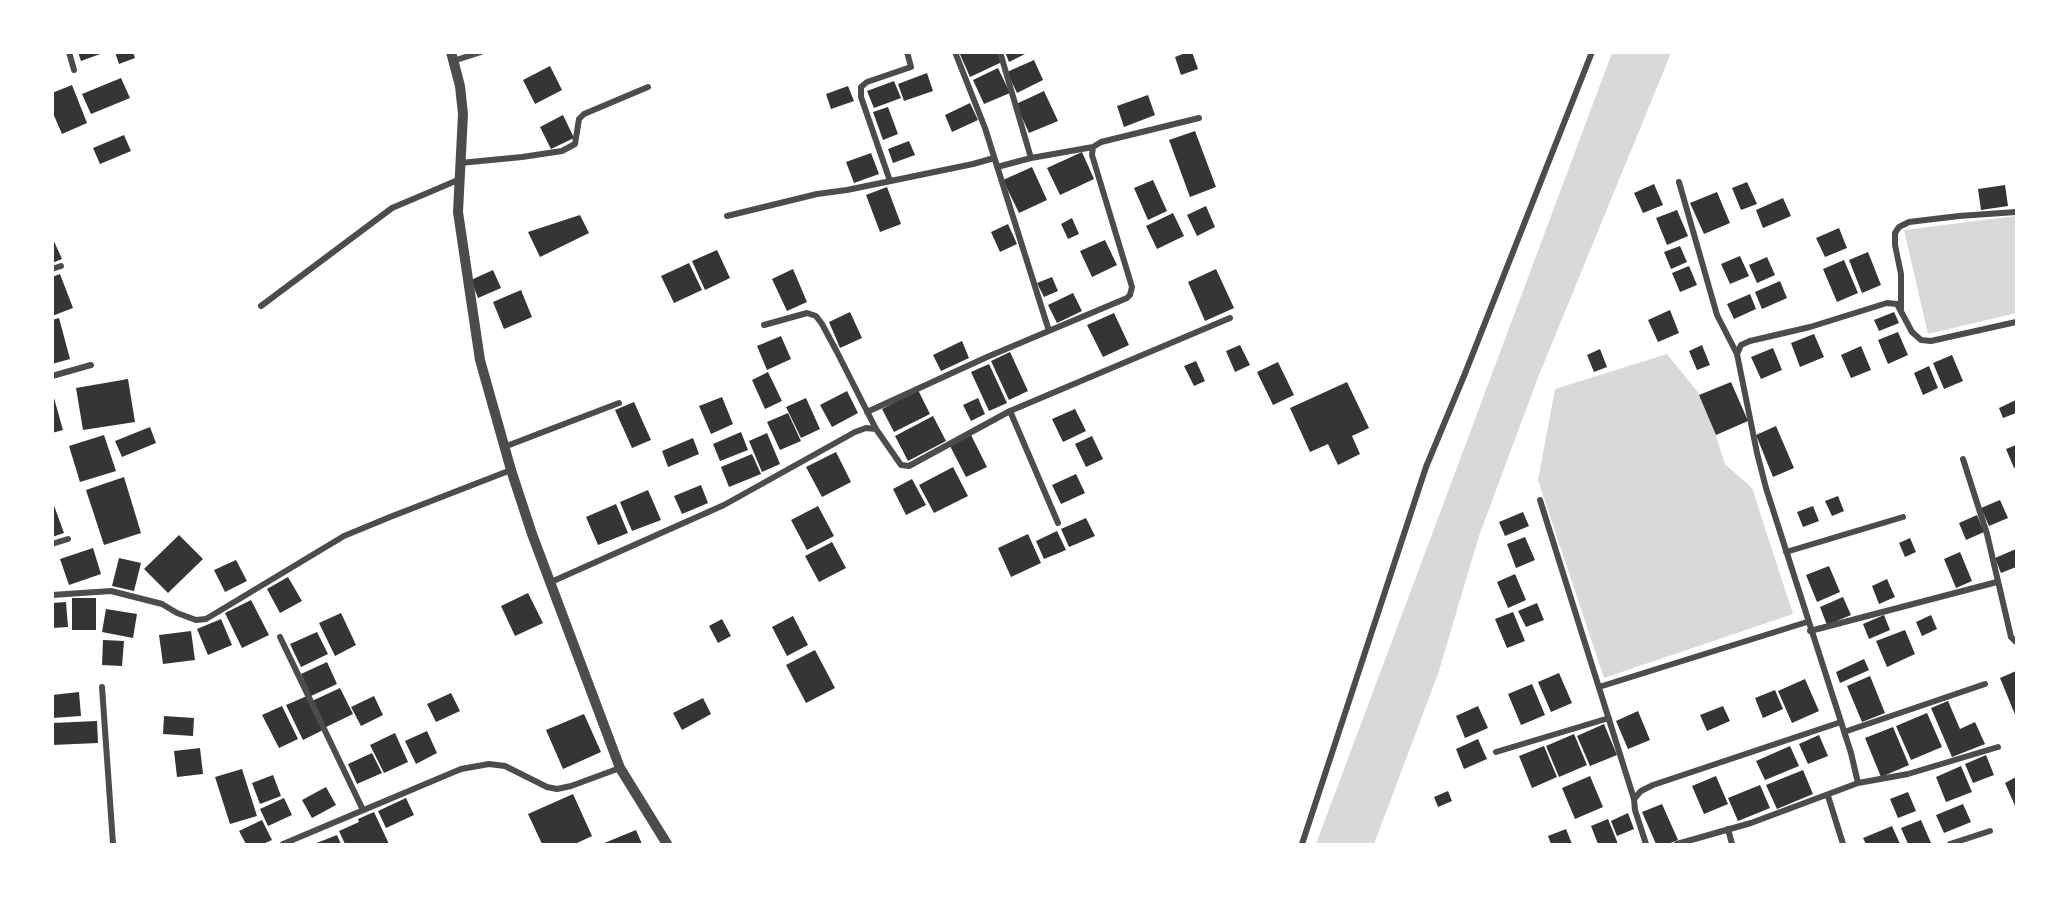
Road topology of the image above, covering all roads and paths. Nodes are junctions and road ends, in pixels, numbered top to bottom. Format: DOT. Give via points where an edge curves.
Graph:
graph roads {
  1 [pos="69,52"];
  2 [pos="481,52"];
  3 [pos="907,52"];
  4 [pos="955,52"];
  5 [pos="1000,52"];
  6 [pos="1592,52"];
  7 [pos="452,57"];
  8 [pos="74,70"];
  9 [pos="648,87"];
  10 [pos="1199,118"];
  11 [pos="1092,147"];
  12 [pos="994,158"];
  13 [pos="1031,158"];
  14 [pos="460,163"];
  15 [pos="997,168"];
  16 [pos="458,180"];
  17 [pos="890,181"];
  18 [pos="1679,182"];
  19 [pos="2016,212"];
  20 [pos="727,216"];
  21 [pos="61,266"];
  22 [pos="52,269"];
  23 [pos="261,306"];
  24 [pos="1901,310"];
  25 [pos="1230,318"];
  26 [pos="2016,321"];
  27 [pos="764,325"];
  28 [pos="1049,331"];
  29 [pos="1737,354"];
  30 [pos="91,364"];
  31 [pos="52,376"];
  32 [pos="620,403"];
  33 [pos="1010,411"];
  34 [pos="867,412"];
  35 [pos="876,429"];
  36 [pos="504,447"];
  37 [pos="1964,459"];
  38 [pos="511,470"];
  39 [pos="1540,500"];
  40 [pos="1903,517"];
  41 [pos="1058,523"];
  42 [pos="68,540"];
  43 [pos="52,544"];
  44 [pos="1786,552"];
  45 [pos="551,582"];
  46 [pos="1997,582"];
  47 [pos="52,595"];
  48 [pos="1807,622"];
  49 [pos="1810,631"];
  50 [pos="280,637"];
  51 [pos="2016,642"];
  52 [pos="1985,684"];
  53 [pos="102,687"];
  54 [pos="1599,687"];
  55 [pos="1609,718"];
  56 [pos="1841,722"];
  57 [pos="1844,732"];
  58 [pos="1998,747"];
  59 [pos="1496,752"];
  60 [pos="620,768"];
  61 [pos="1858,783"];
  62 [pos="1828,796"];
  63 [pos="1634,799"];
  64 [pos="363,810"];
  65 [pos="1728,830"];
  66 [pos="1990,831"];
  67 [pos="112,844"];
  68 [pos="283,844"];
  69 [pos="667,844"];
  70 [pos="1302,844"];
  71 [pos="1646,844"];
  72 [pos="1677,844"];
  73 [pos="1732,844"];
  74 [pos="1843,844"];
  75 [pos="1950,844"];
  1 -- 8 [label="street"];
  2 -- 7 [label="street"];
  3 -- 17 [label="street" via="910,67 861,87"];
  4 -- 12 [label="street"];
  5 -- 13 [label="street"];
  6 -- 70 [label="street" via="1426,467"];
  7 -- 14 [label="street" via="463,114"];
  9 -- 14 [label="street" via="584,114 579,119 575,144 562,151"];
  10 -- 11 [label="street" via="1101,141"];
  11 -- 13 [label="street"];
  11 -- 28 [label="street" via="1132,291 1124,300"];
  12 -- 15 [label="street"];
  12 -- 17 [label="street"];
  13 -- 15 [label="street"];
  14 -- 16 [label="street"];
  15 -- 28 [label="street"];
  16 -- 23 [label="street" via="392,208"];
  16 -- 36 [label="street" via="458,212 480,360"];
  17 -- 20 [label="street"];
  18 -- 29 [label="street" via="1714,307"];
  19 -- 24 [label="street" via="1909,222 1899,227 1895,245 1901,274"];
  21 -- 22 [label="street"];
  24 -- 26 [label="street" via="1912,332 1921,340 1931,341"];
  24 -- 29 [label="street" via="1897,304 1887,303 1750,341 1741,345"];
  25 -- 33 [label="street"];
  27 -- 34 [label="street" via="807,313 816,316"];
  28 -- 34 [label="street"];
  29 -- 44 [label="street" via="1756,453"];
  30 -- 31 [label="street"];
  32 -- 36 [label="street"];
  33 -- 35 [label="street" via="909,466 901,465"];
  33 -- 41 [label="street"];
  34 -- 35 [label="street"];
  35 -- 45 [label="street" via="855,432 723,505"];
  36 -- 38 [label="street"];
  37 -- 46 [label="street"];
  38 -- 45 [label="street"];
  38 -- 47 [label="street" via="344,536 206,620 111,591"];
  39 -- 54 [label="street"];
  40 -- 44 [label="street"];
  42 -- 43 [label="street"];
  44 -- 48 [label="street"];
  45 -- 60 [label="street"];
  46 -- 49 [label="street"];
  46 -- 51 [label="street" via="2011,637"];
  48 -- 49 [label="street"];
  48 -- 54 [label="street"];
  49 -- 56 [label="street"];
  50 -- 64 [label="street"];
  52 -- 57 [label="street"];
  53 -- 67 [label="street"];
  54 -- 55 [label="street"];
  55 -- 59 [label="street"];
  55 -- 63 [label="street"];
  56 -- 57 [label="street"];
  56 -- 63 [label="street" via="1653,785"];
  57 -- 61 [label="street"];
  58 -- 61 [label="street" via="1908,774"];
  60 -- 64 [label="street" via="557,789 505,766 489,764 461,769"];
  60 -- 69 [label="street"];
  61 -- 62 [label="street"];
  62 -- 65 [label="street"];
  62 -- 74 [label="street"];
  63 -- 71 [label="street"];
  64 -- 68 [label="street"];
  65 -- 72 [label="street"];
  65 -- 73 [label="street"];
  66 -- 75 [label="street"];
}
